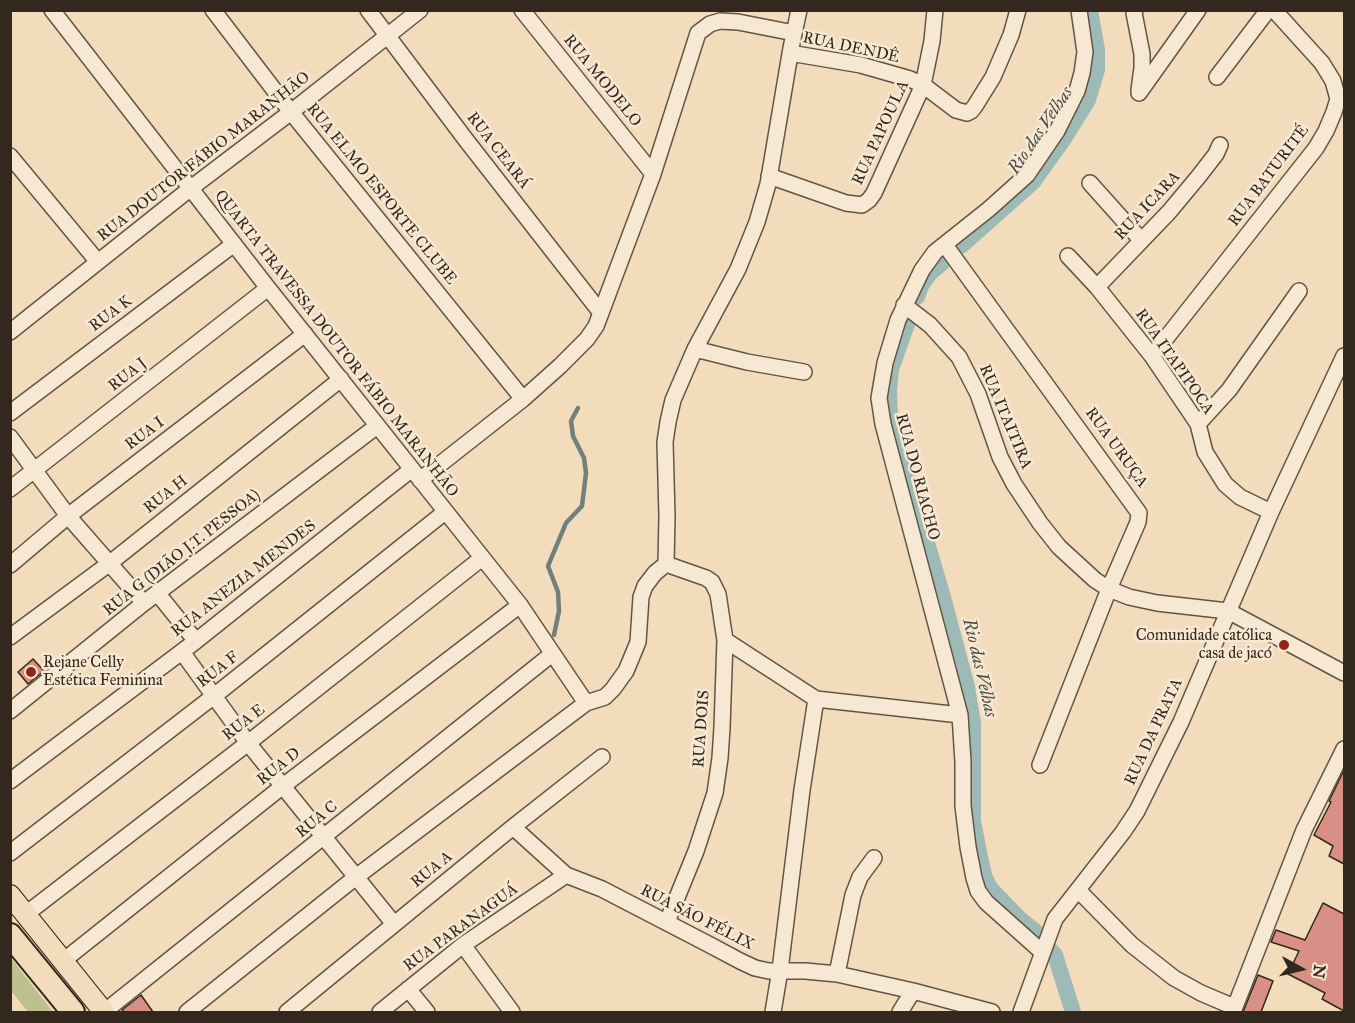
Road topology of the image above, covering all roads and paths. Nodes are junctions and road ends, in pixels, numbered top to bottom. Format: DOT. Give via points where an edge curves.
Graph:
graph roads {
  1 [pos="52,10"];
  2 [pos="213,10"];
  3 [pos="368,10"];
  4 [pos="420,10"];
  5 [pos="522,10"];
  6 [pos="799,10"];
  7 [pos="934,10"];
  8 [pos="1018,10"];
  9 [pos="1079,10"];
  10 [pos="1135,10"];
  11 [pos="1198,10"];
  12 [pos="1268,10"];
  13 [pos="1275,10"];
  14 [pos="737,16"];
  15 [pos="794,33"];
  16 [pos="388,36"];
  17 [pos="790,54"];
  18 [pos="1217,77"];
  19 [pos="923,85"];
  20 [pos="291,112"];
  21 [pos="1220,145"];
  22 [pos="10,156"];
  23 [pos="653,174"];
  24 [pos="769,176"];
  25 [pos="1090,183"];
  26 [pos="191,188"];
  27 [pos="1141,240"];
  28 [pos="234,244"];
  29 [pos="945,245"];
  30 [pos="1068,256"];
  31 [pos="98,262"];
  32 [pos="1096,287"];
  33 [pos="268,288"];
  34 [pos="1299,291"];
  35 [pos="910,309"];
  36 [pos="601,313"];
  37 [pos="10,333"];
  38 [pos="305,334"];
  39 [pos="695,349"];
  40 [pos="1152,356"];
  41 [pos="1344,356"];
  42 [pos="804,372"];
  43 [pos="341,379"];
  44 [pos="523,399"];
  45 [pos="10,413"];
  46 [pos="1198,424"];
  47 [pos="377,426"];
  48 [pos="10,437"];
  49 [pos="35,471"];
  50 [pos="416,474"];
  51 [pos="10,489"];
  52 [pos="445,512"];
  53 [pos="1271,512"];
  54 [pos="68,516"];
  55 [pos="482,558"];
  56 [pos="110,563"];
  57 [pos="666,564"];
  58 [pos="10,565"];
  59 [pos="1109,589"];
  60 [pos="158,594"];
  61 [pos="144,603"];
  62 [pos="520,605"];
  63 [pos="1228,611"];
  64 [pos="10,637"];
  65 [pos="725,640"];
  66 [pos="196,641"];
  67 [pos="182,652"];
  68 [pos="552,654"];
  69 [pos="1344,673"];
  70 [pos="214,696"];
  71 [pos="816,699"];
  72 [pos="586,703"];
  73 [pos="10,711"];
  74 [pos="960,715"];
  75 [pos="248,743"];
  76 [pos="1344,749"];
  77 [pos="602,757"];
  78 [pos="1040,765"];
  79 [pos="10,781"];
  80 [pos="283,786"];
  81 [pos="513,827"];
  82 [pos="324,838"];
  83 [pos="10,853"];
  84 [pos="874,858"];
  85 [pos="566,875"];
  86 [pos="356,877"];
  87 [pos="1078,891"];
  88 [pos="10,895"];
  89 [pos="26,914"];
  90 [pos="667,922"];
  91 [pos="394,924"];
  92 [pos="10,935"];
  93 [pos="463,945"];
  94 [pos="1045,946"];
  95 [pos="63,961"];
  96 [pos="780,970"];
  97 [pos="837,974"];
  98 [pos="408,989"];
  99 [pos="913,991"];
  100 [pos="1234,1010"];
  101 [pos="73,1012"];
  102 [pos="104,1012"];
  103 [pos="187,1012"];
  104 [pos="287,1012"];
  105 [pos="380,1012"];
  106 [pos="427,1012"];
  107 [pos="512,1012"];
  108 [pos="773,1012"];
  109 [pos="900,1012"];
  110 [pos="992,1012"];
  111 [pos="1021,1012"];
  1 -- 26 [label="street, QUARTA TRAVESSA DOUTOR FÁBIO MARANHÃO"];
  2 -- 20 [label="street, RUA ELMO ESPORTE CLUBE"];
  3 -- 16 [label="street, RUA CEARÁ"];
  4 -- 16 [label="street, RUA DOUTOR FÁBIO MARANHÃO"];
  5 -- 23 [label="street, RUA MODELO"];
  6 -- 15 [label="street"];
  7 -- 19 [label="street, RUA PAPOULA"];
  8 -- 19 [label="street, RUA DENDÊ" via="993,76 971,111 956,110"];
  9 -- 29 [label="street, RUA DO RIACHO" via="1085,52 1082,73 1057,131 1027,175"];
  10 -- 11 [label="street" via="1142,54 1139,93"];
  12 -- 18 [label="street"];
  13 -- 40 [label="street, RUA BATURITÉ" via="1333,81 1338,99 1334,112 1316,148"];
  14 -- 15 [label="street, RUA ANEZIA MENDES"];
  14 -- 23 [label="street, RUA ANEZIA MENDES" via="714,22 698,33"];
  15 -- 17 [label="street"];
  16 -- 20 [label="street, RUA DOUTOR FÁBIO MARANHÃO"];
  16 -- 36 [label="street, RUA CEARÁ"];
  17 -- 19 [label="street, RUA DENDÊ" via="861,65"];
  17 -- 24 [label="street"];
  19 -- 24 [label="street, RUA PAPOULA" via="874,193 862,206"];
  20 -- 26 [label="street, RUA DOUTOR FÁBIO MARANHÃO"];
  20 -- 44 [label="street, RUA ELMO ESPORTE CLUBE"];
  21 -- 27 [label="street, RUA ICARA" via="1199,176"];
  22 -- 31 [label="street"];
  23 -- 36 [label="street, RUA ANEZIA MENDES"];
  24 -- 39 [label="street" via="757,222 738,269"];
  25 -- 27 [label="street"];
  26 -- 28 [label="street, QUARTA TRAVESSA DOUTOR FÁBIO MARANHÃO"];
  26 -- 31 [label="street, RUA DOUTOR FÁBIO MARANHÃO"];
  27 -- 32 [label="street, RUA ICARA"];
  28 -- 33 [label="street, QUARTA TRAVESSA DOUTOR FÁBIO MARANHÃO"];
  28 -- 45 [label="street, RUA K"];
  29 -- 35 [label="street, RUA DO RIACHO" via="922,270"];
  29 -- 59 [label="street, RUA URUÇA" via="1139,513"];
  30 -- 32 [label="street, RUA ITAPIPOCA"];
  31 -- 37 [label="street, RUA DOUTOR FÁBIO MARANHÃO"];
  32 -- 40 [label="street, RUA ITAPIPOCA"];
  33 -- 38 [label="street, QUARTA TRAVESSA DOUTOR FÁBIO MARANHÃO"];
  33 -- 49 [label="street, RUA J"];
  34 -- 46 [label="street" via="1229,390"];
  35 -- 59 [label="street, RUA ITAITIRA" via="959,357 978,394 1000,457 1040,523 1059,548"];
  35 -- 74 [label="street, RUA DO RIACHO" via="898,320 879,399"];
  36 -- 44 [label="street, RUA ANEZIA MENDES" via="587,339"];
  38 -- 43 [label="street, QUARTA TRAVESSA DOUTOR FÁBIO MARANHÃO"];
  38 -- 54 [label="street, RUA I"];
  39 -- 42 [label="street"];
  39 -- 57 [label="street" via="676,390 668,422"];
  40 -- 46 [label="street, RUA ITAPIPOCA"];
  41 -- 53 [label="street, RUA DA PRATA"];
  43 -- 47 [label="street, QUARTA TRAVESSA DOUTOR FÁBIO MARANHÃO"];
  43 -- 56 [label="street, RUA H"];
  44 -- 50 [label="street, RUA ANEZIA MENDES"];
  46 -- 53 [label="street, RUA ITAPIPOCA" via="1205,452 1226,484 1240,497"];
  47 -- 50 [label="street, QUARTA TRAVESSA DOUTOR FÁBIO MARANHÃO"];
  47 -- 60 [label="street, RUA G (DIÃO J.T. PESSOA)"];
  48 -- 49 [label="street"];
  49 -- 51 [label="street, RUA J"];
  49 -- 54 [label="street"];
  50 -- 52 [label="street, QUARTA TRAVESSA DOUTOR FÁBIO MARANHÃO"];
  50 -- 66 [label="street, RUA ANEZIA MENDES"];
  52 -- 55 [label="street, QUARTA TRAVESSA DOUTOR FÁBIO MARANHÃO"];
  52 -- 70 [label="street, RUA F"];
  53 -- 63 [label="street, RUA DA PRATA"];
  54 -- 56 [label="street"];
  54 -- 58 [label="street, RUA I"];
  55 -- 62 [label="street, QUARTA TRAVESSA DOUTOR FÁBIO MARANHÃO"];
  55 -- 75 [label="street, RUA E"];
  56 -- 61 [label="street"];
  56 -- 64 [label="street, RUA H"];
  57 -- 65 [label="street, RUA DOIS" via="712,582 718,594"];
  57 -- 72 [label="street" via="645,586 638,642 626,671 605,697"];
  59 -- 63 [label="street, RUA ITAITIRA" via="1157,603"];
  59 -- 78 [label="street, RUA URUÇA"];
  60 -- 61 [label="street, RUA G (DIÃO J.T. PESSOA)"];
  60 -- 66 [label="street"];
  61 -- 73 [label="street, RUA G (DIÃO J.T. PESSOA)"];
  62 -- 68 [label="street, QUARTA TRAVESSA DOUTOR FÁBIO MARANHÃO"];
  62 -- 80 [label="street, RUA D"];
  63 -- 69 [label="street"];
  63 -- 87 [label="street, RUA DA PRATA" via="1181,722 1137,811"];
  65 -- 71 [label="street"];
  65 -- 90 [label="street, RUA DOIS" via="715,793"];
  66 -- 67 [label="street, RUA ANEZIA MENDES"];
  67 -- 70 [label="street"];
  67 -- 79 [label="street, RUA ANEZIA MENDES"];
  68 -- 72 [label="street, QUARTA TRAVESSA DOUTOR FÁBIO MARANHÃO"];
  68 -- 82 [label="street, RUA C"];
  70 -- 75 [label="street"];
  70 -- 83 [label="street, RUA F"];
  71 -- 74 [label="street"];
  71 -- 96 [label="street"];
  72 -- 86 [label="street"];
  74 -- 94 [label="street, RUA DO RIACHO" via="963,806 978,891 986,902"];
  75 -- 80 [label="street"];
  75 -- 89 [label="street, RUA E"];
  76 -- 100 [label="street" via="1304,830"];
  77 -- 81 [label="street, RUA A"];
  80 -- 82 [label="street"];
  80 -- 95 [label="street, RUA D"];
  81 -- 85 [label="street, RUA SÃO FÉLIX"];
  81 -- 91 [label="street, RUA A"];
  82 -- 86 [label="street"];
  82 -- 102 [label="street, RUA C"];
  84 -- 97 [label="street" via="853,895"];
  85 -- 90 [label="street, RUA SÃO FÉLIX"];
  85 -- 93 [label="street, RUA PARANAGUÁ"];
  86 -- 91 [label="street"];
  86 -- 103 [label="street"];
  87 -- 94 [label="street, RUA DA PRATA" via="1055,919"];
  87 -- 100 [label="street" via="1132,945 1174,978"];
  88 -- 89 [label="main road"];
  89 -- 95 [label="main road"];
  90 -- 96 [label="street, RUA SÃO FÉLIX" via="755,968"];
  91 -- 104 [label="street, RUA A"];
  92 -- 101 [label="highway"];
  93 -- 98 [label="street, RUA PARANAGUÁ"];
  93 -- 107 [label="street"];
  94 -- 111 [label="street, RUA DA PRATA"];
  95 -- 102 [label="main road"];
  96 -- 97 [label="street, RUA SÃO FÉLIX"];
  96 -- 108 [label="street"];
  97 -- 99 [label="street, RUA SÃO FÉLIX"];
  98 -- 105 [label="street, RUA PARANAGUÁ"];
  98 -- 106 [label="street"];
  99 -- 109 [label="street"];
  99 -- 110 [label="street, RUA SÃO FÉLIX"];
}
